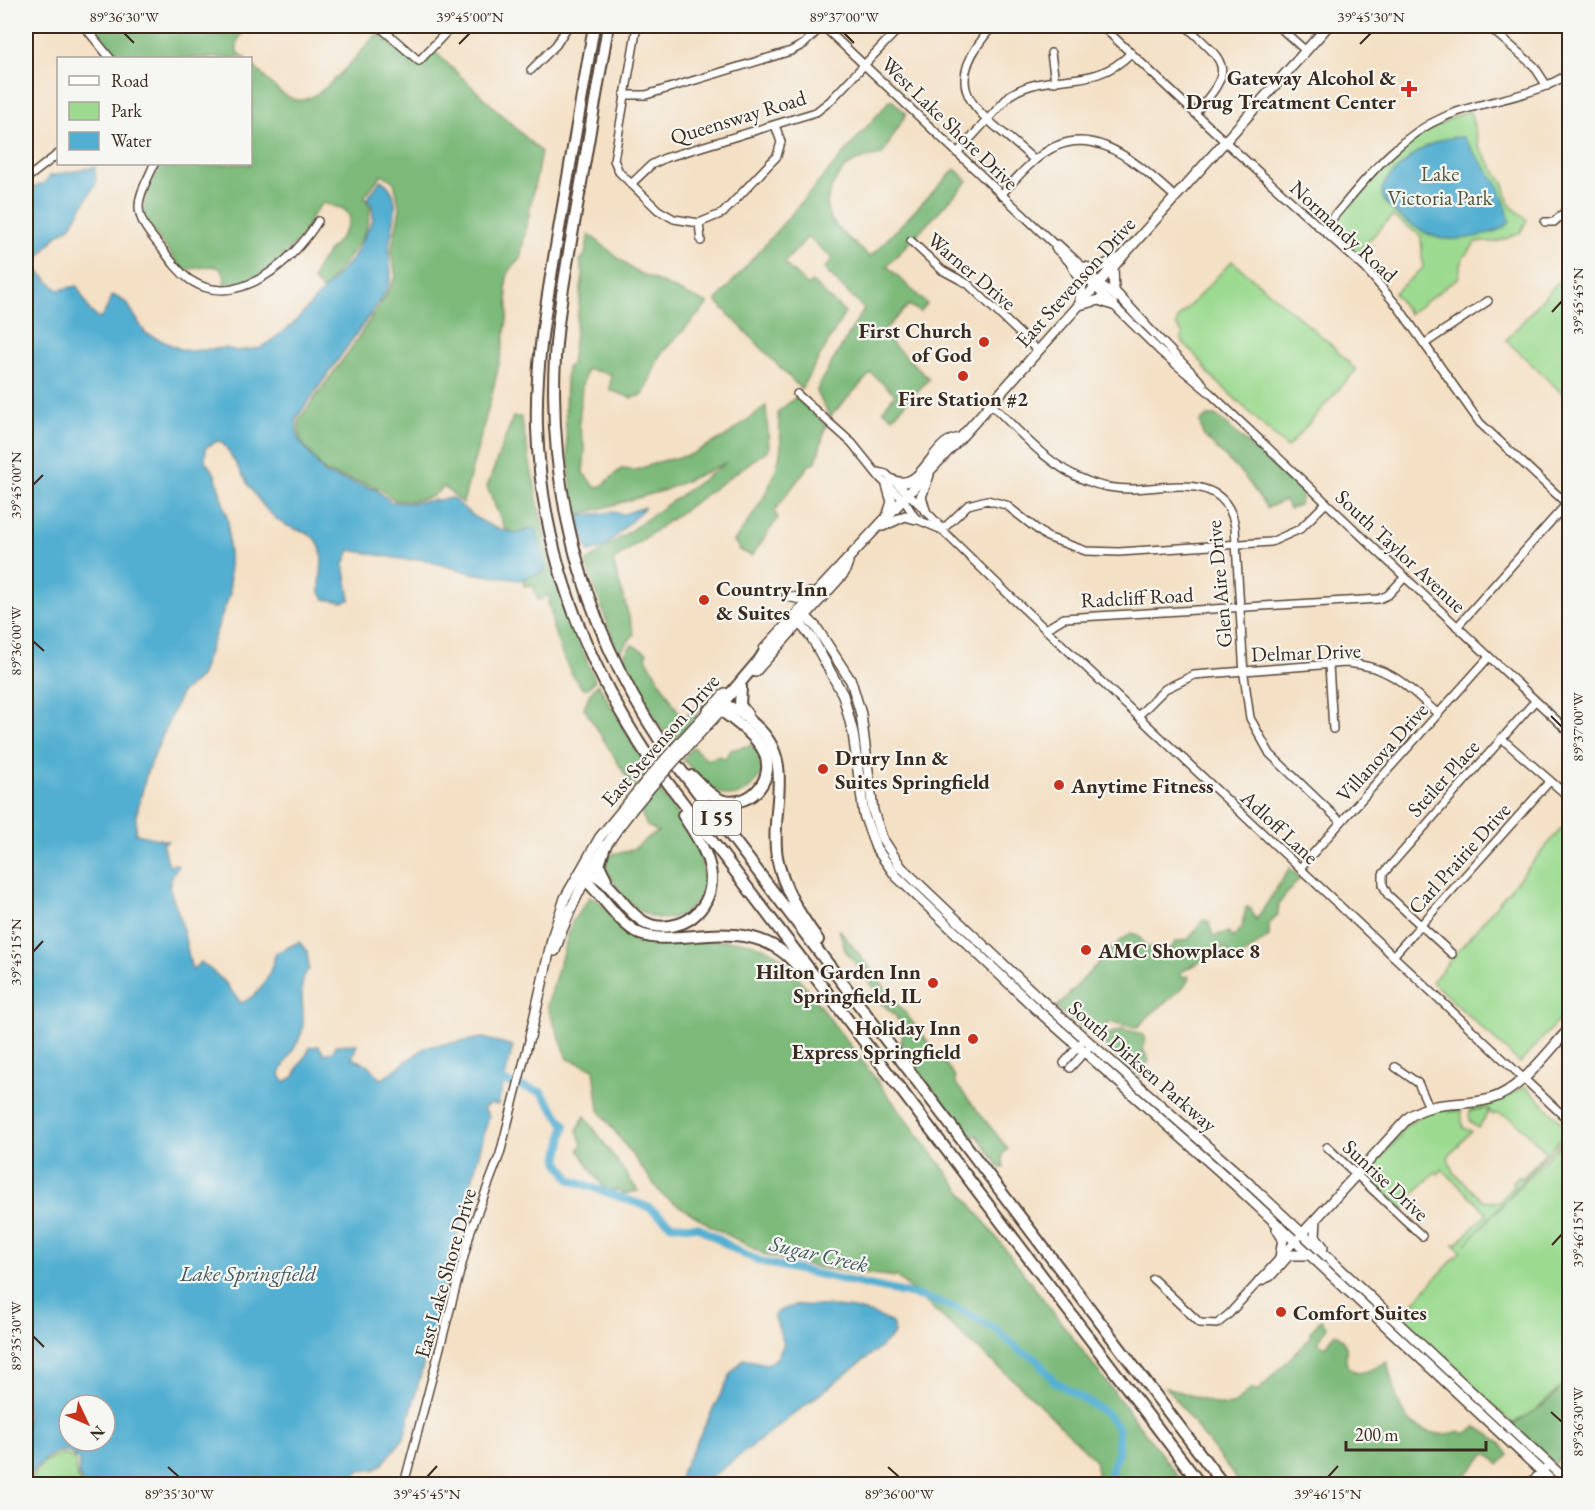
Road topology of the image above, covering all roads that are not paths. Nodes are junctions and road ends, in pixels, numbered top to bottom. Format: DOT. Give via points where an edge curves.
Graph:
graph roads {
  1 [pos="84,26"];
  2 [pos="452,26"];
  3 [pos="568,26"];
  4 [pos="594,26"];
  5 [pos="608,26"];
  6 [pos="637,26"];
  7 [pos="822,26"];
  8 [pos="901,26"];
  9 [pos="993,26"];
  10 [pos="1102,26"];
  11 [pos="1186,26"];
  12 [pos="1278,26"];
  13 [pos="1328,26"];
  14 [pos="1488,26"];
  15 [pos="380,27"];
  16 [pos="1305,51"];
  17 [pos="1051,53"];
  18 [pos="1131,53"];
  19 [pos="107,57"];
  20 [pos="864,65"];
  21 [pos="531,70"];
  22 [pos="1569,73"];
  23 [pos="956,79"];
  24 [pos="964,79"];
  25 [pos="1055,82"];
  26 [pos="1547,86"];
  27 [pos="624,95"];
  28 [pos="1195,113"];
  29 [pos="988,118"];
  30 [pos="775,124"];
  31 [pos="1225,141"];
  32 [pos="957,153"];
  33 [pos="57,155"];
  34 [pos="1034,160"];
  35 [pos="154,165"];
  36 [pos="26,179"];
  37 [pos="632,184"];
  38 [pos="1001,195"];
  39 [pos="1175,197"];
  40 [pos="1569,207"];
  41 [pos="318,220"];
  42 [pos="1545,222"];
  43 [pos="699,223"];
  44 [pos="1323,229"];
  45 [pos="702,241"];
  46 [pos="911,241"];
  47 [pos="1055,244"];
  48 [pos="1120,258"];
  49 [pos="1071,263"];
  50 [pos="1083,267"];
  51 [pos="1113,267"];
  52 [pos="1097,284"];
  53 [pos="1488,301"];
  54 [pos="1079,304"];
  55 [pos="1113,305"];
  56 [pos="1144,323"];
  57 [pos="1424,344"];
  58 [pos="1038,351"];
  59 [pos="1210,393"];
  60 [pos="798,394"];
  61 [pos="991,405"];
  62 [pos="962,437"];
  63 [pos="933,468"];
  64 [pos="890,482"];
  65 [pos="905,498"];
  66 [pos="1326,503"];
  67 [pos="1568,503"];
  68 [pos="925,510"];
  69 [pos="888,518"];
  70 [pos="916,519"];
  71 [pos="879,529"];
  72 [pos="942,530"];
  73 [pos="1236,544"];
  74 [pos="844,564"];
  75 [pos="1405,577"];
  76 [pos="787,596"];
  77 [pos="821,600"];
  78 [pos="1240,608"];
  79 [pos="800,616"];
  80 [pos="1457,627"];
  81 [pos="1046,629"];
  82 [pos="814,644"];
  83 [pos="768,646"];
  84 [pos="1489,657"];
  85 [pos="1329,665"];
  86 [pos="1244,670"];
  87 [pos="846,672"];
  88 [pos="755,673"];
  89 [pos="741,687"];
  90 [pos="630,694"];
  91 [pos="1535,700"];
  92 [pos="723,707"];
  93 [pos="709,710"];
  94 [pos="1438,714"];
  95 [pos="1138,716"];
  96 [pos="1333,729"];
  97 [pos="631,731"];
  98 [pos="1569,733"];
  99 [pos="1502,738"];
  100 [pos="685,744"];
  101 [pos="780,773"];
  102 [pos="868,778"];
  103 [pos="1550,781"];
  104 [pos="648,784"];
  105 [pos="877,792"];
  106 [pos="1569,798"];
  107 [pos="1341,822"];
  108 [pos="605,846"];
  109 [pos="1300,868"];
  110 [pos="585,874"];
  111 [pos="629,910"];
  112 [pos="1421,925"];
  113 [pos="1452,954"];
  114 [pos="1393,956"];
  115 [pos="874,1026"];
  116 [pos="1569,1028"];
  117 [pos="530,1037"];
  118 [pos="1085,1046"];
  119 [pos="880,1063"];
  120 [pos="1064,1063"];
  121 [pos="1395,1067"];
  122 [pos="1070,1068"];
  123 [pos="1523,1078"];
  124 [pos="1429,1107"];
  125 [pos="1569,1122"];
  126 [pos="1327,1147"];
  127 [pos="1356,1174"];
  128 [pos="1332,1201"];
  129 [pos="1254,1202"];
  130 [pos="1287,1219"];
  131 [pos="1316,1219"];
  132 [pos="1422,1236"];
  133 [pos="1299,1237"];
  134 [pos="1311,1256"];
  135 [pos="1280,1258"];
  136 [pos="1347,1276"];
  137 [pos="1153,1279"];
  138 [pos="1259,1281"];
  139 [pos="1380,1313"];
  140 [pos="1546,1469"];
  141 [pos="1569,1484"];
  142 [pos="404,1485"];
  143 [pos="1200,1485"];
  144 [pos="1223,1485"];
  145 [pos="1528,1485"];
  146 [pos="1536,1485"];
  147 [pos="1555,1485"];
  1 -- 19 [label="street"];
  2 -- 15 [label="street" via="419,61"];
  3 -- 21 [label="street" via="556,45"];
  4 -- 97 [label="highway, I 55" via="544,318 537,426 544,502 564,585 585,644"];
  5 -- 90 [label="highway, I 55" via="560,310 555,355 555,423 559,479 574,553 594,618"];
  6 -- 27 [label="street"];
  7 -- 20 [label="street, West Lake Shore Drive"];
  7 -- 27 [label="street" via="791,51 646,95"];
  8 -- 20 [label="street, Queensway Road"];
  9 -- 24 [label="street" via="973,50"];
  10 -- 18 [label="street, Normandy Road"];
  11 -- 28 [label="street" via="1214,52 1222,69 1215,91"];
  12 -- 16 [label="street"];
  13 -- 16 [label="main road, East Stevenson Drive"];
  14 -- 26 [label="street" via="1534,66"];
  16 -- 31 [label="main road, East Stevenson Drive"];
  17 -- 25 [label="street"];
  18 -- 25 [label="street" via="1102,74"];
  18 -- 28 [label="street, Normandy Road"];
  20 -- 30 [label="street, Queensway Road" via="820,109"];
  20 -- 32 [label="street, West Lake Shore Drive"];
  22 -- 26 [label="street"];
  23 -- 24 [label="street"];
  24 -- 29 [label="street" via="970,99"];
  25 -- 29 [label="street" via="1018,90"];
  26 -- 44 [label="street" via="1462,110 1418,131 1386,158"];
  27 -- 37 [label="street" via="614,160 619,172"];
  28 -- 31 [label="street, Normandy Road"];
  29 -- 32 [label="street"];
  29 -- 34 [label="street"];
  30 -- 37 [label="street, Queensway Road" via="666,158 651,165"];
  30 -- 43 [label="street" via="781,142 777,156 729,208"];
  31 -- 39 [label="main road, East Stevenson Drive"];
  31 -- 44 [label="street, Normandy Road"];
  32 -- 38 [label="street, West Lake Shore Drive"];
  33 -- 36 [label="street"];
  34 -- 38 [label="street"];
  34 -- 39 [label="street" via="1058,147 1090,142 1121,151"];
  35 -- 41 [label="street" via="140,198 141,219 178,269 208,288 225,290 256,282 283,262"];
  37 -- 43 [label="street" via="666,215"];
  38 -- 47 [label="street, West Lake Shore Drive"];
  39 -- 48 [label="main road, East Stevenson Drive"];
  40 -- 42 [label="street" via="1554,222"];
  43 -- 45 [label="street"];
  44 -- 57 [label="street, Normandy Road" via="1378,282"];
  46 -- 58 [label="street, Warner Drive" via="942,270 968,284"];
  47 -- 49 [label="street, West Lake Shore Drive"];
  47 -- 50 [label="street, West Lake Shore Drive"];
  48 -- 50 [label="main road" via="1096,268"];
  48 -- 51 [label="main road, East Stevenson Drive"];
  49 -- 52 [label="street, West Lake Shore Drive"];
  49 -- 54 [label="main road" via="1082,283"];
  50 -- 52 [label="street, West Lake Shore Drive"];
  51 -- 52 [label="main road, East Stevenson Drive"];
  51 -- 56 [label="main road" via="1114,291"];
  52 -- 54 [label="main road, East Stevenson Drive"];
  52 -- 55 [label="street, South Taylor Avenue"];
  52 -- 56 [label="street, South Taylor Avenue"];
  53 -- 57 [label="street"];
  54 -- 55 [label="main road" via="1101,300"];
  54 -- 58 [label="main road, East Stevenson Drive"];
  55 -- 59 [label="street, South Taylor Avenue"];
  56 -- 59 [label="street, South Taylor Avenue"];
  57 -- 67 [label="street, Normandy Road" via="1480,423"];
  58 -- 61 [label="main road, East Stevenson Drive"];
  59 -- 66 [label="street, South Taylor Avenue"];
  60 -- 64 [label="street, Adloff Lane" via="878,472 886,474"];
  61 -- 62 [label="main road, East Stevenson Drive"];
  61 -- 73 [label="street, Glen Aire Drive" via="1050,460 1089,482 1119,489 1195,486 1212,492 1232,515"];
  62 -- 63 [label="main road, East Stevenson Drive"];
  62 -- 64 [label="main road" via="946,442 910,482"];
  63 -- 65 [label="main road, East Stevenson Drive"];
  63 -- 68 [label="main road" via="922,496"];
  64 -- 65 [label="street, Adloff Lane"];
  64 -- 69 [label="main road" via="892,502"];
  65 -- 68 [label="street, Adloff Lane"];
  65 -- 69 [label="main road, East Stevenson Drive"];
  65 -- 70 [label="street, Adloff Lane"];
  66 -- 73 [label="street" via="1293,534 1271,542"];
  66 -- 75 [label="street, South Taylor Avenue"];
  67 -- 80 [label="street"];
  68 -- 72 [label="street, Adloff Lane"];
  69 -- 71 [label="main road, East Stevenson Drive"];
  70 -- 71 [label="main road" via="906,516"];
  70 -- 72 [label="street, Adloff Lane"];
  71 -- 74 [label="main road, East Stevenson Drive"];
  72 -- 73 [label="street" via="968,505 987,500 1006,505 1047,537 1086,551"];
  72 -- 81 [label="street, Adloff Lane"];
  73 -- 78 [label="street, Glen Aire Drive"];
  74 -- 76 [label="main road" via="833,567 806,597"];
  74 -- 77 [label="main road, East Stevenson Drive" via="844,573"];
  74 -- 79 [label="main road, East Stevenson Drive"];
  75 -- 78 [label="street, Radcliff Road" via="1379,599"];
  75 -- 80 [label="street, South Taylor Avenue"];
  77 -- 79 [label="main road, East Stevenson Drive"];
  77 -- 87 [label="main road" via="816,619"];
  78 -- 81 [label="street, Radcliff Road" via="1064,618"];
  78 -- 86 [label="street, Glen Aire Drive"];
  79 -- 82 [label="main road, South Dirksen Parkway"];
  79 -- 83 [label="main road, East Stevenson Drive"];
  79 -- 87 [label="main road, South Dirksen Parkway" via="816,627"];
  79 -- 88 [label="main road, East Stevenson Drive"];
  80 -- 84 [label="street, South Taylor Avenue"];
  81 -- 95 [label="street, Adloff Lane"];
  82 -- 88 [label="main road" via="804,637 793,638"];
  82 -- 118 [label="main road, South Dirksen Parkway" via="846,703 864,815 884,861 914,894"];
  83 -- 92 [label="highway"];
  83 -- 93 [label="main road, East Stevenson Drive"];
  84 -- 91 [label="street, South Taylor Avenue"];
  84 -- 94 [label="street, Villanova Drive"];
  85 -- 86 [label="street, Delmar Drive"];
  85 -- 94 [label="street, Delmar Drive" via="1358,664 1382,670 1400,680"];
  85 -- 96 [label="street"];
  86 -- 95 [label="street, Delmar Drive" via="1205,672 1184,679 1165,689"];
  86 -- 107 [label="street, Glen Aire Drive" via="1250,718 1262,742"];
  87 -- 102 [label="main road, South Dirksen Parkway" via="857,698"];
  88 -- 89 [label="main road, East Stevenson Drive"];
  89 -- 92 [label="main road, East Stevenson Drive"];
  89 -- 101 [label="highway" via="740,705 775,742 781,760"];
  90 -- 92 [label="highway" via="698,783 716,798 737,802 758,791 767,763 759,744"];
  90 -- 115 [label="highway, I 55" via="677,765"];
  91 -- 98 [label="street, South Taylor Avenue"];
  91 -- 99 [label="street, Steiler Place"];
  92 -- 93 [label="highway"];
  92 -- 100 [label="main road, East Stevenson Drive"];
  92 -- 101 [label="highway" via="740,712 770,740"];
  93 -- 100 [label="main road, East Stevenson Drive"];
  94 -- 107 [label="street, Villanova Drive"];
  95 -- 109 [label="street, Adloff Lane"];
  97 -- 111 [label="highway" via="638,750 698,839 711,878 706,901 683,922 651,924"];
  97 -- 119 [label="highway, I 55"];
  99 -- 103 [label="street"];
  99 -- 112 [label="street, Steiler Place" via="1386,867 1379,881 1388,895"];
  100 -- 104 [label="main road, East Stevenson Drive, bridge"];
  101 -- 115 [label="highway" via="775,838 783,879 797,909"];
  102 -- 105 [label="main road"];
  102 -- 118 [label="main road, South Dirksen Parkway" via="877,825 901,867"];
  103 -- 106 [label="street"];
  103 -- 112 [label="street, Carl Prairie Drive"];
  104 -- 108 [label="main road, East Stevenson Drive"];
  104 -- 110 [label="main road, East Stevenson Drive" via="600,837"];
  107 -- 109 [label="street, Villanova Drive"];
  108 -- 110 [label="main road, East Stevenson Drive"];
  108 -- 111 [label="highway" via="600,868"];
  109 -- 114 [label="street, Adloff Lane"];
  110 -- 111 [label="highway" via="604,880"];
  110 -- 117 [label="main road, East Stevenson Drive" via="546,973"];
  110 -- 119 [label="highway" via="620,919 642,934 660,938 743,934 779,949 792,959"];
  112 -- 113 [label="street"];
  112 -- 114 [label="street, Carl Prairie Drive"];
  114 -- 123 [label="street, Adloff Lane"];
  115 -- 144 [label="highway, I 55"];
  116 -- 123 [label="main road"];
  117 -- 142 [label="street, East Lake Shore Drive" via="500,1154 471,1230"];
  118 -- 120 [label="street"];
  118 -- 122 [label="street"];
  118 -- 129 [label="main road, South Dirksen Parkway"];
  118 -- 130 [label="main road, South Dirksen Parkway"];
  119 -- 143 [label="highway, I 55"];
  121 -- 124 [label="street" via="1418,1083"];
  123 -- 124 [label="main road" via="1490,1099"];
  123 -- 125 [label="street, Adloff Lane"];
  124 -- 127 [label="main road" via="1404,1121"];
  126 -- 127 [label="street, Sunrise Drive"];
  127 -- 128 [label="main road"];
  127 -- 132 [label="street, Sunrise Drive"];
  128 -- 130 [label="main road" via="1307,1222"];
  128 -- 131 [label="main road"];
  129 -- 133 [label="main road, South Dirksen Parkway"];
  129 -- 135 [label="main road" via="1282,1235"];
  130 -- 133 [label="main road, South Dirksen Parkway"];
  131 -- 133 [label="main road"];
  131 -- 136 [label="main road" via="1316,1239"];
  133 -- 134 [label="main road, South Dirksen Parkway"];
  133 -- 135 [label="street"];
  133 -- 136 [label="main road, South Dirksen Parkway"];
  134 -- 138 [label="main road" via="1291,1254 1270,1276"];
  134 -- 139 [label="main road, South Dirksen Parkway"];
  135 -- 138 [label="street"];
  136 -- 139 [label="main road, South Dirksen Parkway"];
  137 -- 138 [label="street" via="1195,1319 1209,1325 1224,1319"];
  139 -- 140 [label="main road, South Dirksen Parkway"];
  140 -- 141 [label="main road, South Dirksen Parkway"];
  140 -- 145 [label="street"];
  140 -- 146 [label="street"];
  140 -- 147 [label="main road, South Dirksen Parkway"];
}
